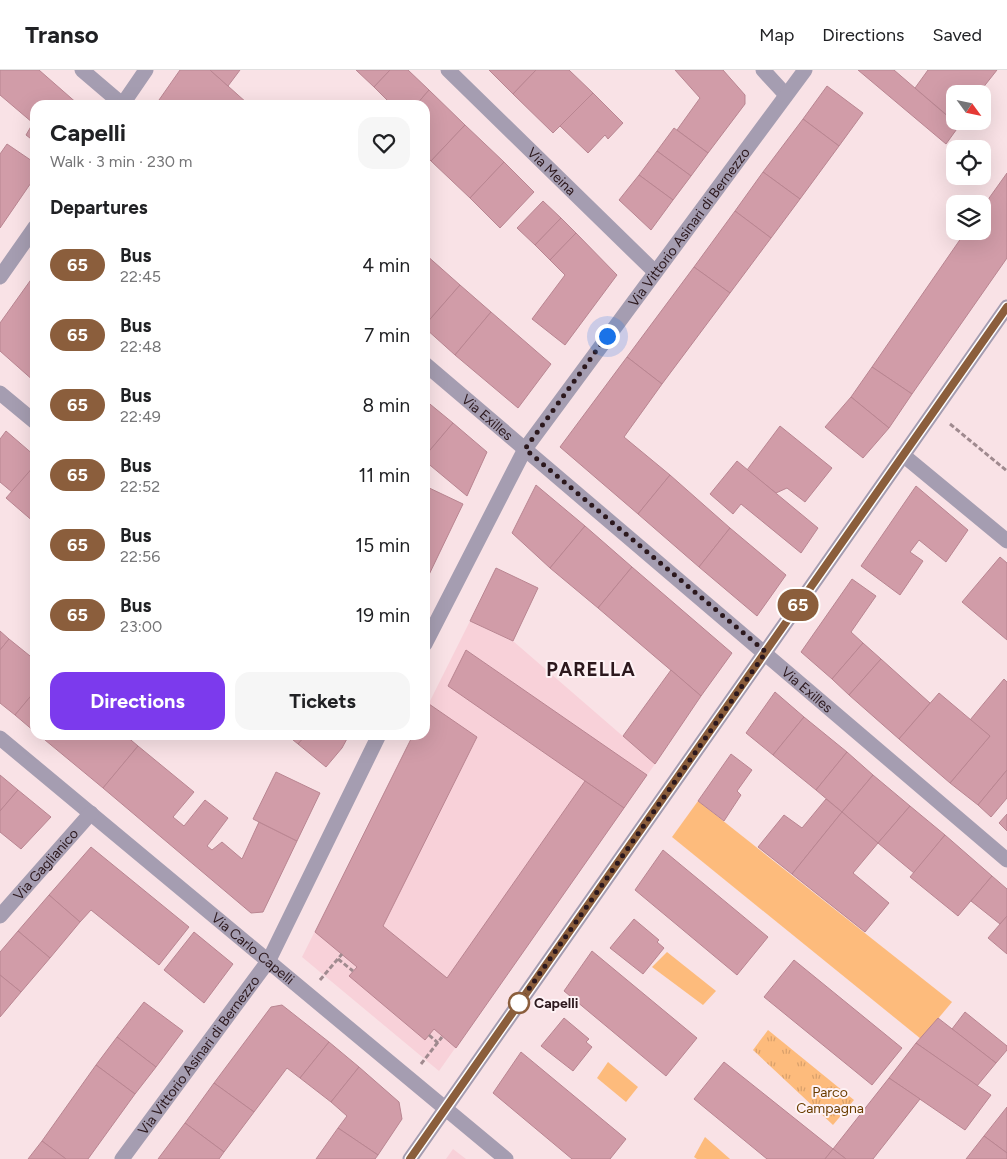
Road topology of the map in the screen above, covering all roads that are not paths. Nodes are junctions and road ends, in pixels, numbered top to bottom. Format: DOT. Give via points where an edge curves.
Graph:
graph roads {
  1 [pos="82,70"];
  2 [pos="146,70"];
  3 [pos="448,70"];
  4 [pos="763,70"];
  5 [pos="805,70"];
  6 [pos="786,95"];
  7 [pos="116,100"];
  8 [pos="125,100"];
  9 [pos="30,235"];
  10 [pos="655,272"];
  11 [pos="0,277"];
  12 [pos="1007,306"];
  13 [pos="430,368"];
  14 [pos="0,392"];
  15 [pos="30,418"];
  16 [pos="525,449"];
  17 [pos="904,454"];
  18 [pos="1007,541"];
  19 [pos="430,634"];
  20 [pos="766,652"];
  21 [pos="0,738"];
  22 [pos="377,740"];
  23 [pos="91,813"];
  24 [pos="1007,860"];
  25 [pos="0,916"];
  26 [pos="269,960"];
  27 [pos="445,1108"];
  28 [pos="122,1159"];
  29 [pos="410,1159"];
  30 [pos="506,1159"];
  1 -- 7 [label="street"];
  2 -- 8 [label="street"];
  3 -- 10 [label="street, Via Meina"];
  4 -- 6 [label="street"];
  5 -- 6 [label="street, Via Vittorio Asinari di Bernezzo"];
  6 -- 10 [label="street, Via Vittorio Asinari di Bernezzo"];
  9 -- 11 [label="street"];
  10 -- 16 [label="street, Via Vittorio Asinari di Bernezzo"];
  12 -- 17 [label="street"];
  13 -- 16 [label="street, Via Exilles"];
  14 -- 15 [label="street"];
  16 -- 19 [label="street, Via Vittorio Asinari di Bernezzo"];
  16 -- 20 [label="street, Via Exilles"];
  17 -- 18 [label="street"];
  17 -- 20 [label="street"];
  20 -- 24 [label="street, Via Exilles"];
  20 -- 27 [label="street"];
  21 -- 23 [label="street, Via Carlo Capelli"];
  22 -- 26 [label="street, Via Vittorio Asinari di Bernezzo"];
  23 -- 25 [label="street, Via Gaglianico"];
  23 -- 26 [label="street, Via Carlo Capelli"];
  26 -- 27 [label="street, Via Carlo Capelli"];
  26 -- 28 [label="street, Via Vittorio Asinari di Bernezzo"];
  27 -- 29 [label="street"];
  27 -- 30 [label="street, Via Carlo Capelli"];
}
